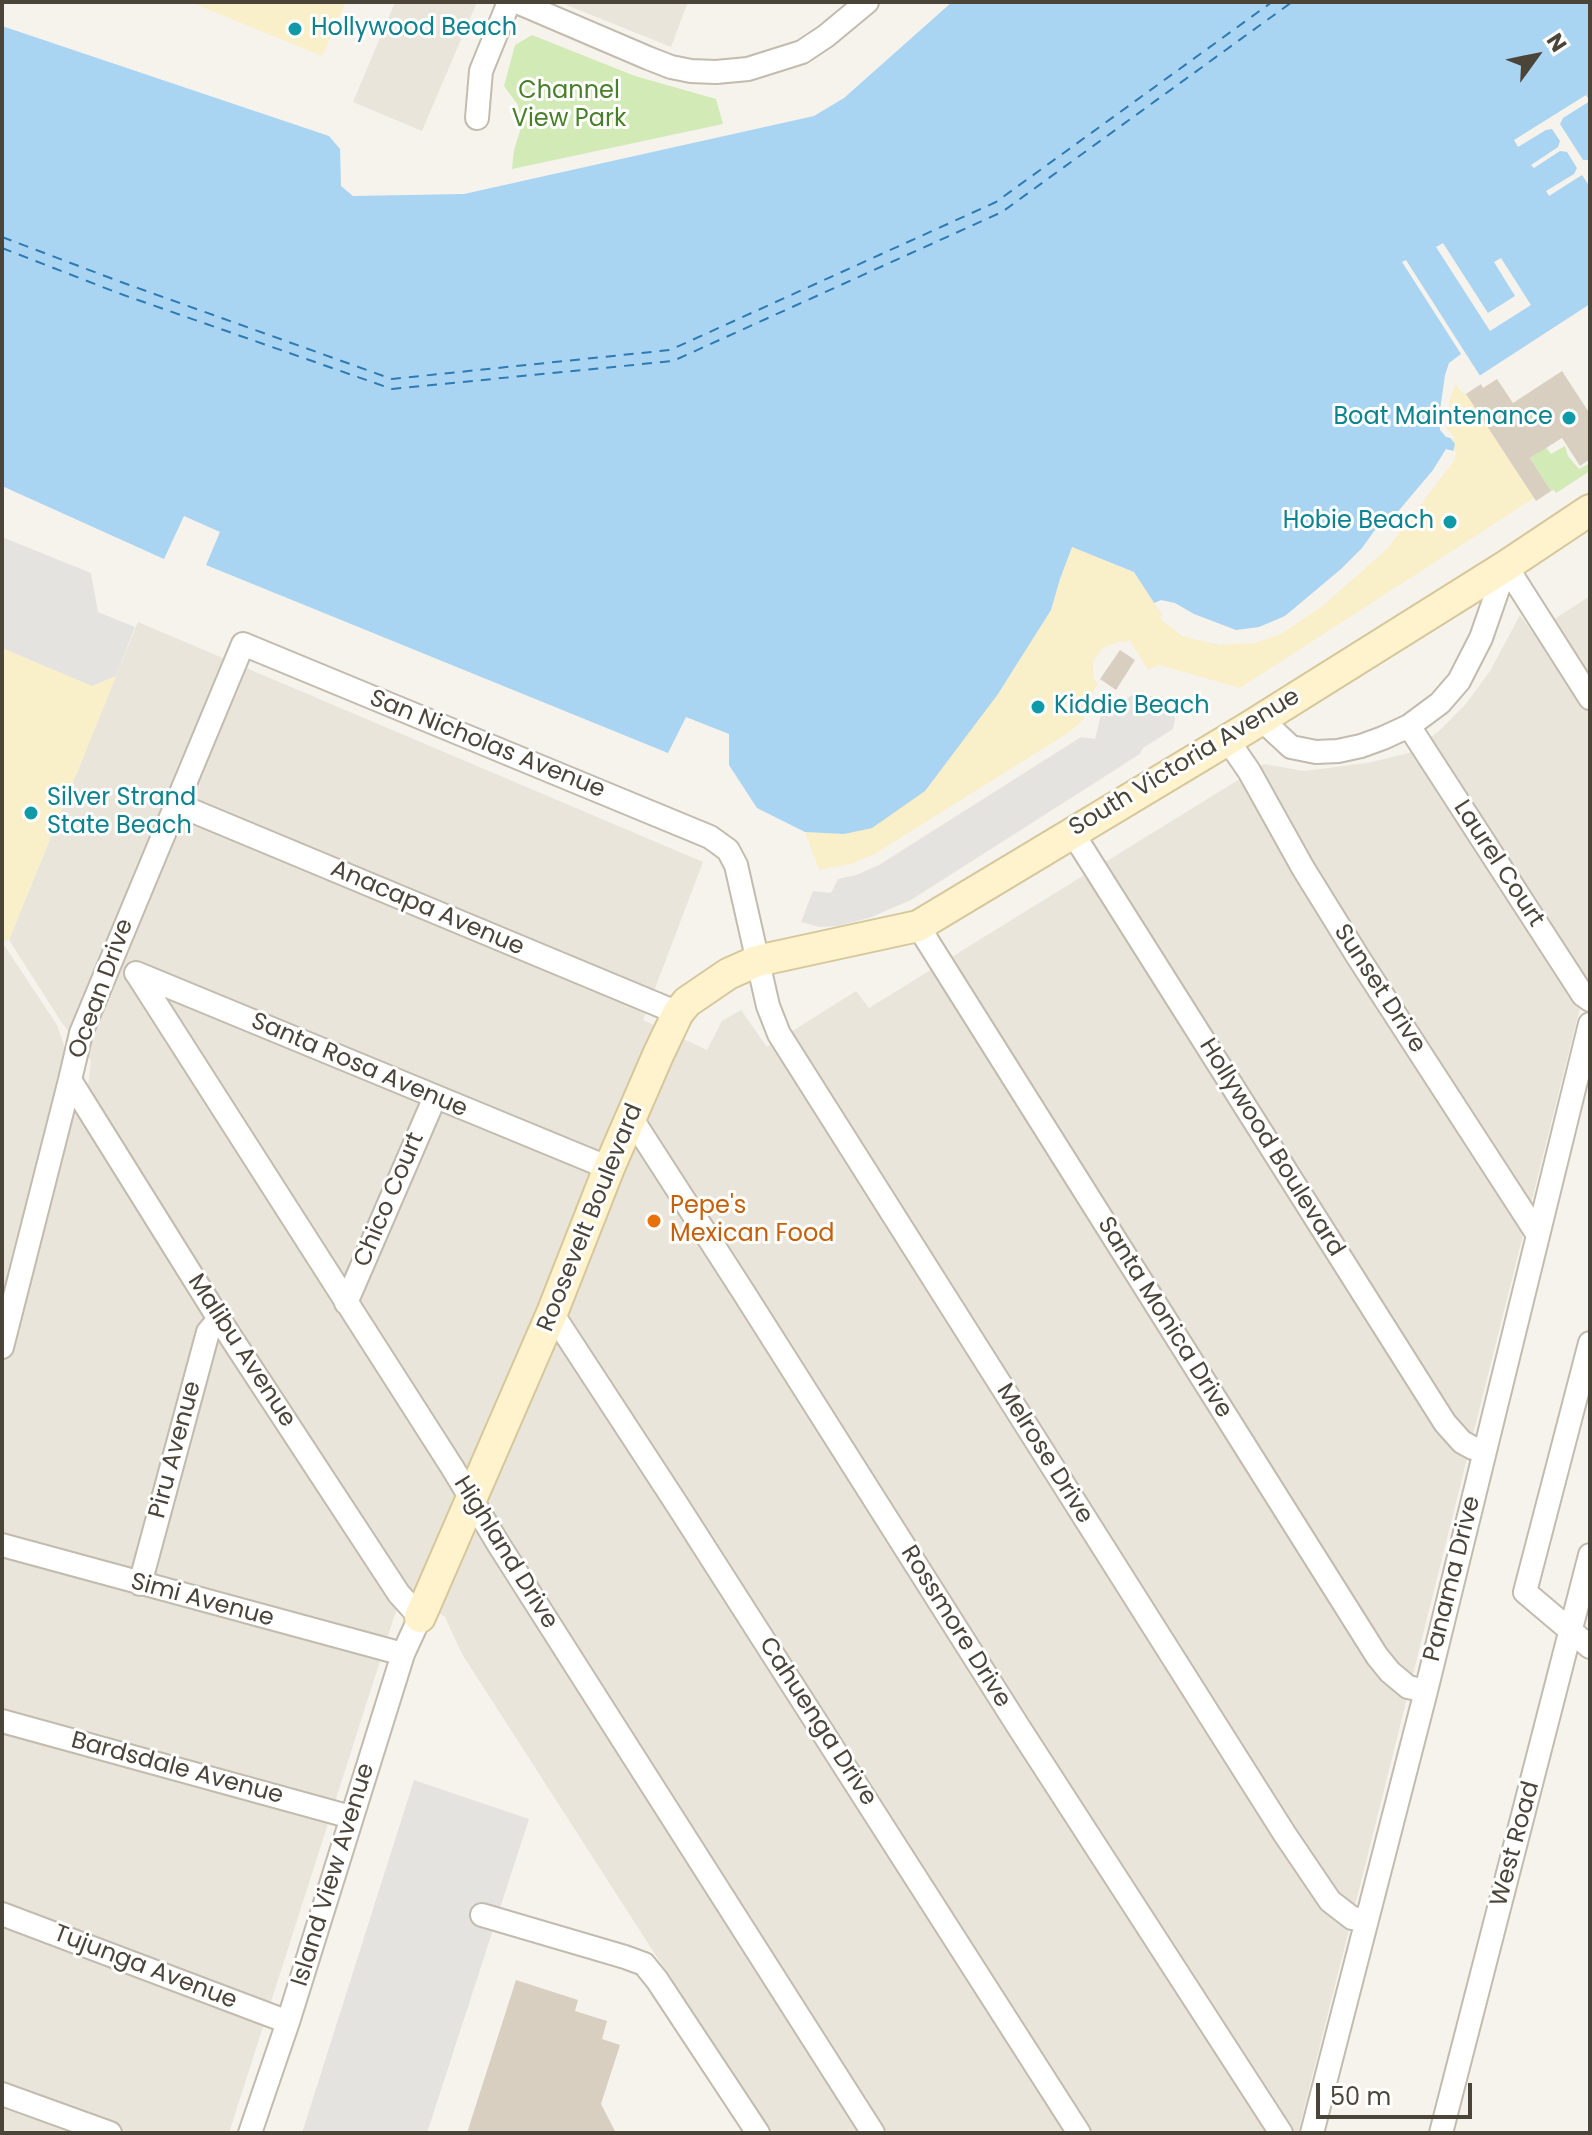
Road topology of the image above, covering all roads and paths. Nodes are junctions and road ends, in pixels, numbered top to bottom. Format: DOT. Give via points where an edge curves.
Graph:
graph roads {
  1 [pos="509,2"];
  2 [pos="517,2"];
  3 [pos="867,2"];
  4 [pos="477,118"];
  5 [pos="1590,510"];
  6 [pos="1506,566"];
  7 [pos="243,644"];
  8 [pos="1590,698"];
  9 [pos="1261,719"];
  10 [pos="1409,726"];
  11 [pos="1227,739"];
  12 [pos="176,804"];
  13 [pos="1072,832"];
  14 [pos="918,926"];
  15 [pos="110,961"];
  16 [pos="757,961"];
  17 [pos="137,974"];
  18 [pos="1590,1000"];
  19 [pos="678,1013"];
  20 [pos="1590,1024"];
  21 [pos="70,1080"];
  22 [pos="435,1097"];
  23 [pos="632,1119"];
  24 [pos="609,1168"];
  25 [pos="1538,1235"];
  26 [pos="346,1303"];
  27 [pos="552,1313"];
  28 [pos="219,1319"];
  29 [pos="1590,1343"];
  30 [pos="2,1347"];
  31 [pos="1484,1451"];
  32 [pos="472,1500"];
  33 [pos="2,1545"];
  34 [pos="1590,1555"];
  35 [pos="140,1584"];
  36 [pos="420,1617"];
  37 [pos="1571,1633"];
  38 [pos="1590,1647"];
  39 [pos="403,1654"];
  40 [pos="1426,1691"];
  41 [pos="2,1721"];
  42 [pos="351,1817"];
  43 [pos="2,1914"];
  44 [pos="482,1915"];
  45 [pos="1367,1920"];
  46 [pos="288,2022"];
  47 [pos="2,2094"];
  48 [pos="110,2133"];
  49 [pos="250,2133"];
  50 [pos="758,2133"];
  51 [pos="873,2133"];
  52 [pos="1079,2133"];
  53 [pos="1281,2133"];
  54 [pos="1312,2133"];
  55 [pos="1441,2133"];
  1 -- 4 [label="street" via="481,71"];
  2 -- 3 [label="street" via="671,67 716,72 748,69 802,52"];
  5 -- 6 [label="street, South Victoria Avenue"];
  6 -- 8 [label="street"];
  6 -- 9 [label="street, South Victoria Avenue"];
  6 -- 10 [label="street" via="1481,638 1459,681"];
  7 -- 12 [label="street, Ocean Drive"];
  7 -- 16 [label="street, San Nicholas Avenue" via="710,837 728,850 736,865"];
  9 -- 10 [label="street" via="1291,747 1316,752 1361,746"];
  9 -- 11 [label="street, South Victoria Avenue"];
  10 -- 18 [label="street, Laurel Court"];
  11 -- 13 [label="street, South Victoria Avenue"];
  11 -- 25 [label="street, Sunset Drive" via="1358,957"];
  12 -- 15 [label="street, Ocean Drive"];
  12 -- 19 [label="street, Anacapa Avenue"];
  13 -- 14 [label="street, South Victoria Avenue"];
  13 -- 31 [label="street, Hollywood Boulevard" via="1445,1423 1462,1442"];
  14 -- 16 [label="street, South Victoria Avenue"];
  14 -- 40 [label="street, Santa Monica Drive" via="1377,1656 1408,1687"];
  15 -- 17 [label="street, Santa Rosa Avenue"];
  15 -- 21 [label="street, Ocean Drive" via="81,1033"];
  16 -- 19 [label="street, Roosevelt Boulevard" via="728,974"];
  16 -- 45 [label="street, Melrose Drive" via="779,1034 1275,1820 1330,1901 1352,1918"];
  17 -- 22 [label="street, Santa Rosa Avenue"];
  17 -- 26 [label="street, Highland Drive"];
  19 -- 23 [label="street, Roosevelt Boulevard"];
  20 -- 25 [label="street, Panama Drive"];
  21 -- 28 [label="street, Malibu Avenue"];
  21 -- 30 [label="street, Ocean Drive"];
  22 -- 24 [label="street, Santa Rosa Avenue"];
  22 -- 26 [label="street, Chico Court"];
  23 -- 24 [label="street, Roosevelt Boulevard"];
  23 -- 53 [label="street, Rossmore Drive"];
  24 -- 27 [label="street, Roosevelt Boulevard"];
  25 -- 31 [label="street, Panama Drive"];
  26 -- 32 [label="street, Highland Drive"];
  27 -- 32 [label="street, Roosevelt Boulevard"];
  27 -- 52 [label="street, Cahuenga Drive"];
  28 -- 35 [label="street, Piru Avenue" via="208,1332"];
  28 -- 36 [label="street, Malibu Avenue" via="399,1594"];
  29 -- 37 [label="street" via="1525,1592"];
  31 -- 40 [label="street, Panama Drive"];
  32 -- 36 [label="street, Roosevelt Boulevard"];
  32 -- 51 [label="street, Highland Drive"];
  33 -- 35 [label="street, Simi Avenue"];
  34 -- 37 [label="street, West Road"];
  35 -- 39 [label="street, Simi Avenue"];
  36 -- 39 [label="street, Island View Avenue"];
  37 -- 38 [label="street"];
  37 -- 55 [label="street, West Road"];
  39 -- 42 [label="street, Island View Avenue"];
  40 -- 45 [label="street, Panama Drive"];
  41 -- 42 [label="street, Bardsdale Avenue"];
  42 -- 46 [label="street, Island View Avenue"];
  43 -- 46 [label="street, Tujunga Avenue"];
  44 -- 50 [label="street" via="644,1964"];
  45 -- 54 [label="street, Panama Drive"];
  46 -- 49 [label="street, Island View Avenue"];
  47 -- 48 [label="street"];
}
